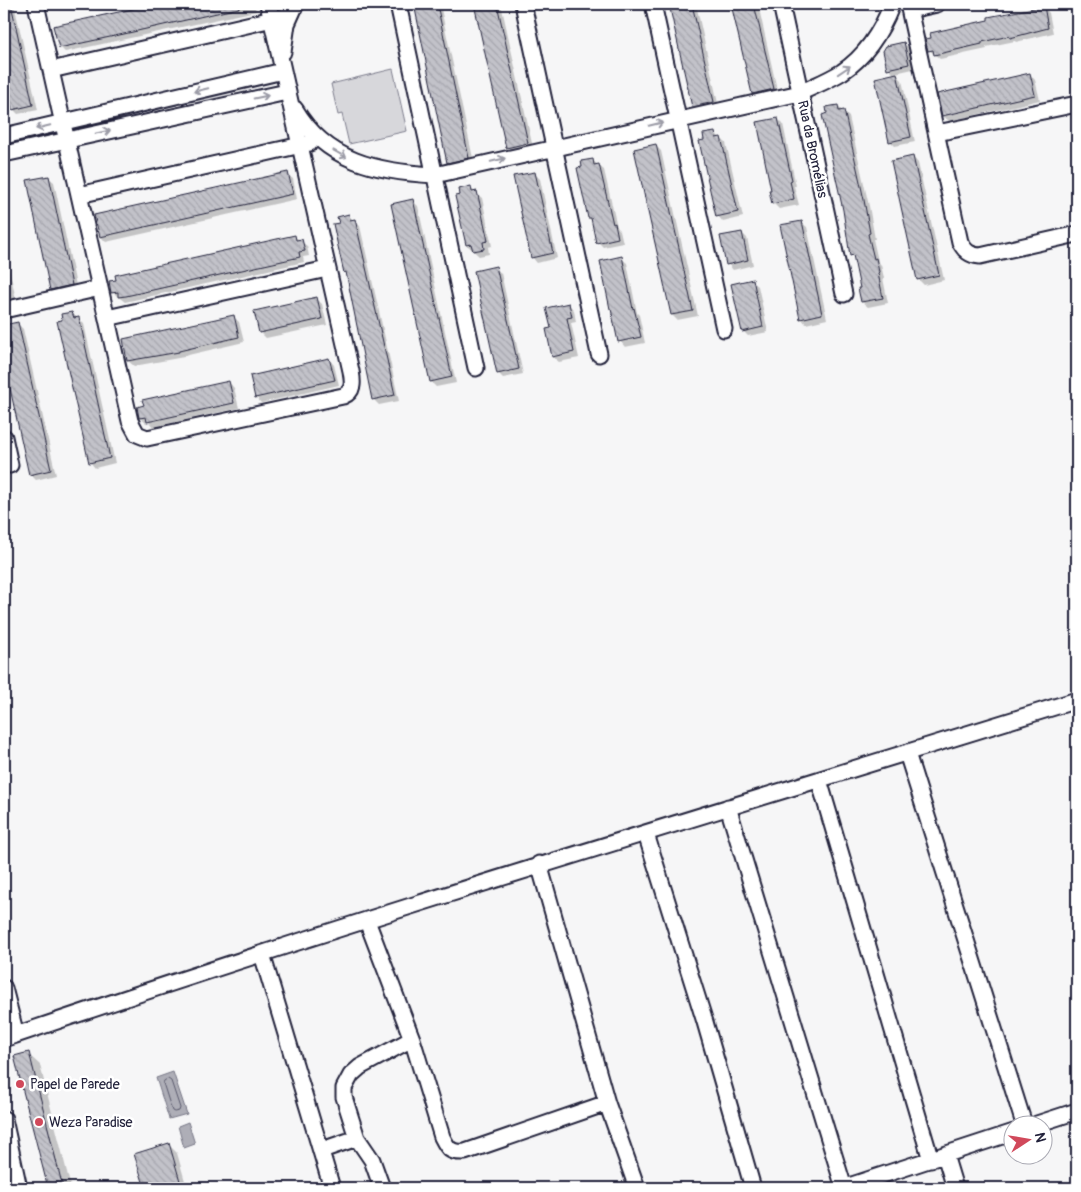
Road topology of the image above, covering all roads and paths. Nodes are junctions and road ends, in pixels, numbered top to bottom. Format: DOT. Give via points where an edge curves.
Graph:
graph roads {
  1 [pos="36,4"];
  2 [pos="268,4"];
  3 [pos="398,4"];
  4 [pos="523,4"];
  5 [pos="653,4"];
  6 [pos="781,4"];
  7 [pos="892,4"];
  8 [pos="937,4"];
  9 [pos="909,7"];
  10 [pos="294,10"];
  11 [pos="272,20"];
  12 [pos="882,28"];
  13 [pos="914,30"];
  14 [pos="51,70"];
  15 [pos="283,71"];
  16 [pos="287,92"];
  17 [pos="800,93"];
  18 [pos="1077,104"];
  19 [pos="678,119"];
  20 [pos="63,122"];
  21 [pos="938,133"];
  22 [pos="4,136"];
  23 [pos="67,140"];
  24 [pos="320,141"];
  25 [pos="300,145"];
  26 [pos="554,147"];
  27 [pos="4,154"];
  28 [pos="435,175"];
  29 [pos="79,195"];
  30 [pos="1077,234"];
  31 [pos="327,269"];
  32 [pos="100,288"];
  33 [pos="844,294"];
  34 [pos="4,310"];
  35 [pos="107,318"];
  36 [pos="724,329"];
  37 [pos="600,354"];
  38 [pos="476,368"];
  39 [pos="4,437"];
  40 [pos="10,465"];
  41 [pos="1077,700"];
  42 [pos="906,753"];
  43 [pos="819,780"];
  44 [pos="728,807"];
  45 [pos="646,834"];
  46 [pos="539,864"];
  47 [pos="367,921"];
  48 [pos="262,954"];
  49 [pos="4,988"];
  50 [pos="10,1037"];
  51 [pos="412,1038"];
  52 [pos="606,1103"];
  53 [pos="1077,1111"];
  54 [pos="1021,1114"];
  55 [pos="1054,1118"];
  56 [pos="4,1119"];
  57 [pos="1004,1135"];
  58 [pos="356,1138"];
  59 [pos="322,1150"];
  60 [pos="945,1155"];
  61 [pos="930,1160"];
  62 [pos="883,1182"];
  63 [pos="19,1188"];
  64 [pos="332,1188"];
  65 [pos="382,1188"];
  66 [pos="637,1188"];
  67 [pos="753,1188"];
  68 [pos="843,1188"];
  69 [pos="955,1188"];
  1 -- 14 [label="street"];
  2 -- 11 [label="street"];
  3 -- 28 [label="street"];
  4 -- 26 [label="street"];
  5 -- 19 [label="street"];
  6 -- 17 [label="street, Rua da Bromélias"];
  7 -- 12 [label="street"];
  8 -- 9 [label="street"];
  9 -- 13 [label="street"];
  10 -- 11 [label="street"];
  10 -- 15 [label="street" via="284,39"];
  11 -- 14 [label="street"];
  11 -- 15 [label="street"];
  12 -- 13 [label="street" via="900,21"];
  17 -- 12 [label="street, one-way" via="842,72 861,56"];
  13 -- 21 [label="street"];
  14 -- 20 [label="street"];
  15 -- 16 [label="street"];
  15 -- 20 [label="street, one-way"];
  23 -- 16 [label="street, one-way"];
  16 -- 24 [label="street" via="302,121"];
  16 -- 25 [label="street"];
  17 -- 19 [label="street"];
  17 -- 33 [label="street, Rua da Bromélias"];
  18 -- 21 [label="street"];
  26 -- 19 [label="street, one-way"];
  19 -- 36 [label="street"];
  20 -- 22 [label="street, one-way"];
  20 -- 23 [label="street"];
  21 -- 30 [label="street" via="960,242 970,255 980,256"];
  23 -- 27 [label="street"];
  23 -- 29 [label="street"];
  24 -- 25 [label="street"];
  24 -- 28 [label="street, one-way" via="335,152 368,166"];
  25 -- 29 [label="street"];
  25 -- 31 [label="street"];
  28 -- 26 [label="street, one-way"];
  26 -- 37 [label="street"];
  28 -- 38 [label="street"];
  29 -- 32 [label="street"];
  31 -- 35 [label="street"];
  31 -- 35 [label="street" via="353,379 349,393 336,398 143,438 134,431 130,421"];
  32 -- 34 [label="street"];
  32 -- 35 [label="street"];
  39 -- 40 [label="street"];
  41 -- 42 [label="street"];
  42 -- 43 [label="street"];
  42 -- 54 [label="street"];
  43 -- 44 [label="street"];
  43 -- 61 [label="street"];
  44 -- 45 [label="street"];
  44 -- 68 [label="street"];
  45 -- 46 [label="street"];
  45 -- 67 [label="street"];
  46 -- 47 [label="street"];
  46 -- 52 [label="street"];
  47 -- 48 [label="street"];
  47 -- 51 [label="street"];
  48 -- 50 [label="street"];
  48 -- 59 [label="street"];
  49 -- 50 [label="street"];
  51 -- 52 [label="street" via="442,1137 450,1150 464,1152 474,1149"];
  51 -- 58 [label="street" via="360,1067 347,1081 344,1097"];
  52 -- 66 [label="street"];
  53 -- 55 [label="street"];
  56 -- 63 [label="street"];
  57 -- 60 [label="street"];
  58 -- 59 [label="street"];
  58 -- 65 [label="street" via="372,1160"];
  59 -- 64 [label="street"];
  60 -- 61 [label="street"];
  60 -- 69 [label="street"];
  61 -- 62 [label="street"];
  62 -- 68 [label="street"];
}
